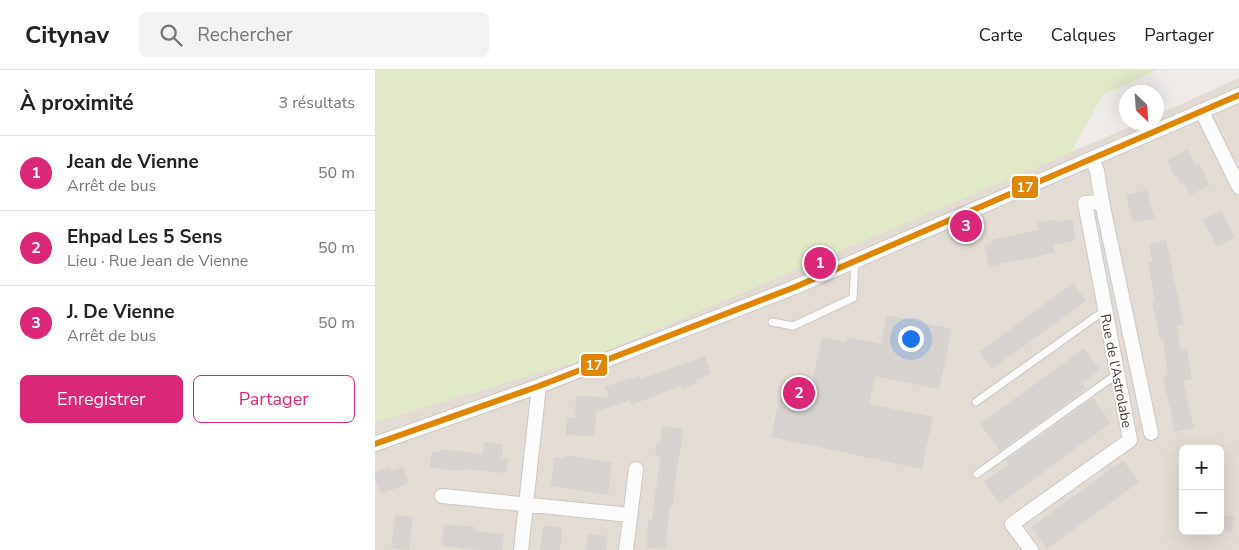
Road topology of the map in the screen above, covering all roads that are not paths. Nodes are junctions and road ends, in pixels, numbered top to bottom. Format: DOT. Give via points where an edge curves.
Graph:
graph roads {
  1 [pos="1239,96"];
  2 [pos="1202,112"];
  3 [pos="1092,159"];
  4 [pos="1239,187"];
  5 [pos="1102,202"];
  6 [pos="855,261"];
  7 [pos="1105,310"];
  8 [pos="773,322"];
  9 [pos="1117,374"];
  10 [pos="539,386"];
  11 [pos="976,402"];
  12 [pos="1151,433"];
  13 [pos="375,444"];
  14 [pos="636,469"];
  15 [pos="977,474"];
  16 [pos="442,496"];
  17 [pos="526,505"];
  18 [pos="630,515"];
  19 [pos="521,550"];
  20 [pos="626,550"];
  21 [pos="1031,550"];
  1 -- 2 [label="street"];
  2 -- 3 [label="street"];
  2 -- 4 [label="street"];
  3 -- 5 [label="street, Rue de l'Astrolabe"];
  3 -- 6 [label="street"];
  5 -- 7 [label="street, Rue de l'Astrolabe" via="1085,203"];
  5 -- 12 [label="street, Rue de l'Astrolabe"];
  6 -- 8 [label="lane" via="853,298 793,326"];
  6 -- 10 [label="street"];
  7 -- 9 [label="street, Rue de l'Astrolabe"];
  7 -- 11 [label="lane"];
  9 -- 15 [label="lane"];
  9 -- 21 [label="street, Rue de l'Astrolabe" via="1130,440 1012,524"];
  10 -- 13 [label="street"];
  10 -- 17 [label="street"];
  14 -- 18 [label="street"];
  16 -- 17 [label="street"];
  17 -- 18 [label="street"];
  17 -- 19 [label="street"];
  18 -- 20 [label="street"];
}
